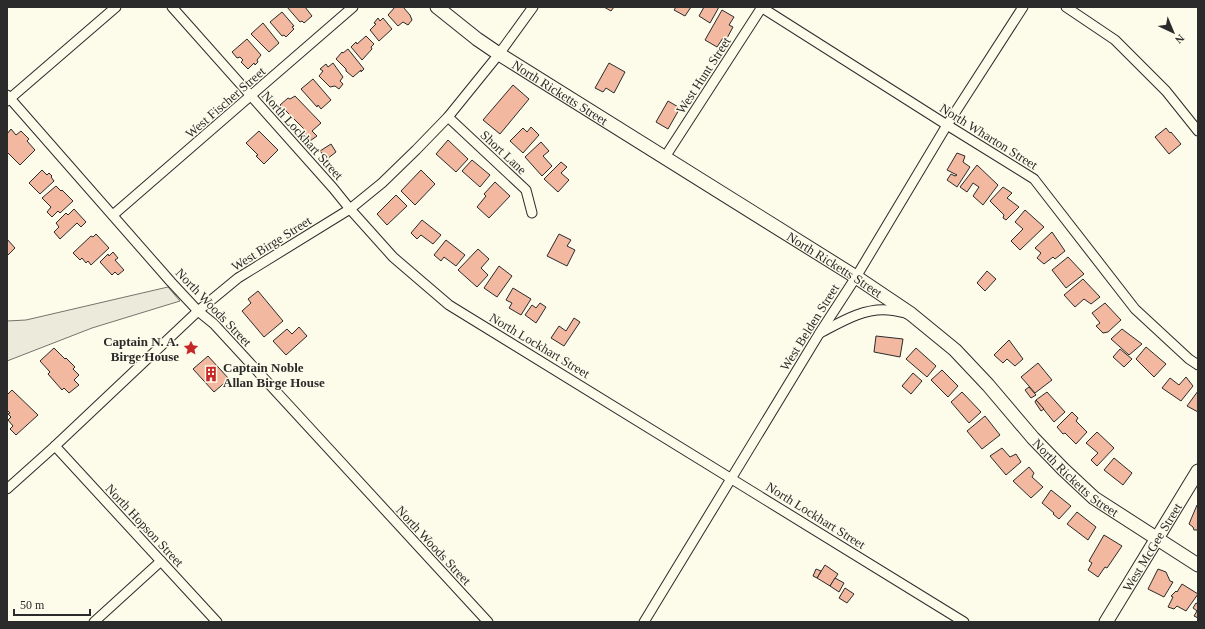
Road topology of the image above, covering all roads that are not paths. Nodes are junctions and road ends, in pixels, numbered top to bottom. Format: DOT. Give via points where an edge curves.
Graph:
graph roads {
  1 [pos="116,7"];
  2 [pos="172,7"];
  3 [pos="353,7"];
  4 [pos="437,7"];
  5 [pos="533,7"];
  6 [pos="762,7"];
  7 [pos="1023,7"];
  8 [pos="1066,7"];
  9 [pos="499,54"];
  10 [pos="251,96"];
  11 [pos="8,98"];
  12 [pos="448,117"];
  13 [pos="947,125"];
  14 [pos="1198,131"];
  15 [pos="665,157"];
  16 [pos="350,209"];
  17 [pos="532,213"];
  18 [pos="113,215"];
  19 [pos="856,277"];
  20 [pos="198,311"];
  21 [pos="911,314"];
  22 [pos="819,334"];
  23 [pos="1198,365"];
  24 [pos="55,446"];
  25 [pos="1198,471"];
  26 [pos="732,478"];
  27 [pos="7,489"];
  28 [pos="1157,539"];
  29 [pos="161,561"];
  30 [pos="1198,565"];
  31 [pos="94,622"];
  32 [pos="217,622"];
  33 [pos="488,622"];
  34 [pos="644,622"];
  35 [pos="964,622"];
  36 [pos="1106,622"];
  1 -- 11 [label="street"];
  2 -- 10 [label="street, North Lockhart Street"];
  3 -- 10 [label="street, West Fischer Street"];
  4 -- 9 [label="street, North Ricketts Street"];
  5 -- 9 [label="street, West Birge Street"];
  6 -- 13 [label="street, North Wharton Street"];
  6 -- 15 [label="street, West Hunt Street"];
  7 -- 13 [label="street, West Belden Street"];
  8 -- 14 [label="street" via="1115,40 1166,91"];
  9 -- 12 [label="street, West Birge Street"];
  9 -- 15 [label="street, North Ricketts Street"];
  10 -- 16 [label="street, North Lockhart Street"];
  10 -- 18 [label="street, West Fischer Street"];
  11 -- 18 [label="street, North Woods Street"];
  12 -- 16 [label="street, West Birge Street" via="382,183"];
  12 -- 17 [label="street, Short Lane" via="526,190"];
  13 -- 19 [label="street, West Belden Street"];
  13 -- 23 [label="street, North Wharton Street" via="1034,179 1135,309"];
  15 -- 19 [label="street, North Ricketts Street"];
  16 -- 20 [label="street, West Birge Street" via="238,278"];
  16 -- 26 [label="street, North Lockhart Street" via="393,257 449,305"];
  18 -- 20 [label="street, North Woods Street"];
  19 -- 21 [label="street, North Ricketts Street"];
  19 -- 22 [label="street, West Belden Street"];
  20 -- 24 [label="street, West Birge Street"];
  20 -- 33 [label="street, North Woods Street" via="219,330"];
  21 -- 22 [label="street" via="886,309 866,312 848,318"];
  21 -- 28 [label="street, North Ricketts Street" via="960,355 1033,438 1094,498"];
  22 -- 26 [label="street, West Belden Street"];
  24 -- 27 [label="street, West Birge Street"];
  24 -- 29 [label="street, North Hopson Street"];
  25 -- 28 [label="street, West McGee Street"];
  26 -- 34 [label="street, West Belden Street"];
  26 -- 35 [label="street, North Lockhart Street"];
  28 -- 30 [label="street, North Ricketts Street"];
  28 -- 36 [label="street, West McGee Street"];
  29 -- 31 [label="street"];
  29 -- 32 [label="street, North Hopson Street"];
}
